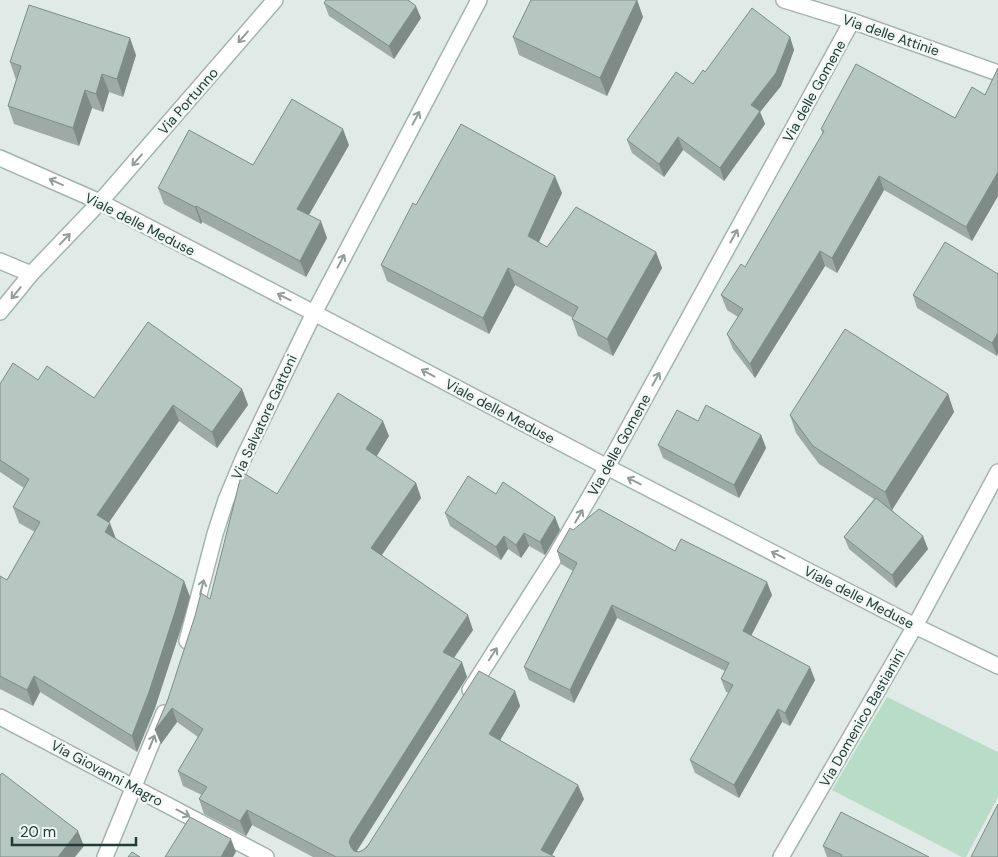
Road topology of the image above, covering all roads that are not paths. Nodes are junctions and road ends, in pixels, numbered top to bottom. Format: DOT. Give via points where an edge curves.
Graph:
graph roads {
  1 [pos="275,0"];
  2 [pos="479,0"];
  3 [pos="784,0"];
  4 [pos="852,21"];
  5 [pos="998,73"];
  6 [pos="0,158"];
  7 [pos="100,202"];
  8 [pos="0,261"];
  9 [pos="31,274"];
  10 [pos="0,312"];
  11 [pos="314,313"];
  12 [pos="607,468"];
  13 [pos="998,472"];
  14 [pos="915,626"];
  15 [pos="184,653"];
  16 [pos="998,666"];
  17 [pos="170,696"];
  18 [pos="465,698"];
  19 [pos="0,716"];
  20 [pos="134,787"];
  21 [pos="105,857"];
  22 [pos="266,857"];
  23 [pos="781,857"];
  1 -- 7 [label="street, Via Portunno, one-way"];
  11 -- 2 [label="street, Via Salvatore Gattoni, one-way"];
  3 -- 4 [label="street, Via delle Attinie"];
  4 -- 5 [label="street, Via delle Attinie"];
  12 -- 4 [label="street, Via delle Gomene, one-way"];
  7 -- 6 [label="street, Viale delle Meduse, one-way"];
  9 -- 7 [label="street, Via Portunno, one-way"];
  11 -- 7 [label="street, Viale delle Meduse, one-way"];
  8 -- 9 [label="street"];
  9 -- 10 [label="street, Via Portunno, one-way"];
  12 -- 11 [label="street, Viale delle Meduse, one-way"];
  15 -- 11 [label="street, Via Salvatore Gattoni, one-way" via="215,534 235,477"];
  14 -- 12 [label="street, Viale delle Meduse, one-way"];
  18 -- 12 [label="street, Via delle Gomene, one-way" via="556,556"];
  13 -- 14 [label="street, Via Domenico Bastianini"];
  14 -- 16 [label="street, Viale delle Meduse"];
  14 -- 23 [label="street, Via Domenico Bastianini"];
  20 -- 17 [label="street, one-way"];
  19 -- 20 [label="street, Via Giovanni Magro"];
  20 -- 21 [label="street"];
  20 -- 22 [label="street, Via Giovanni Magro, one-way"];
}
